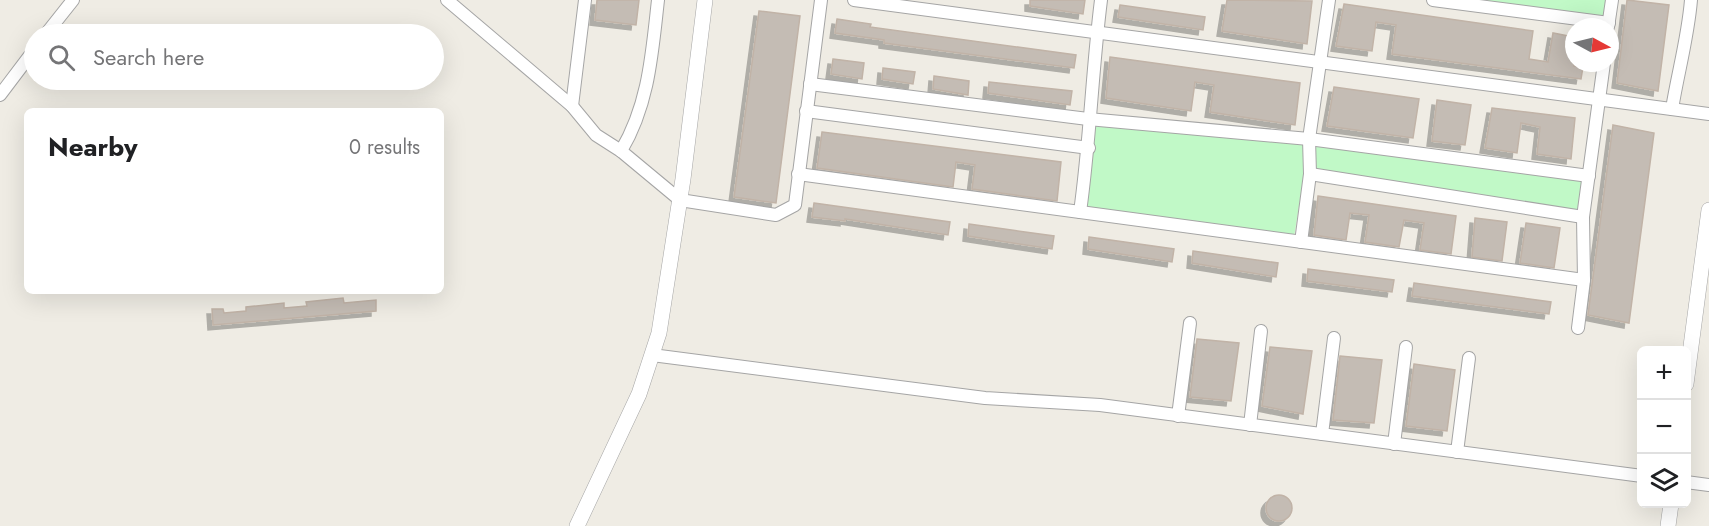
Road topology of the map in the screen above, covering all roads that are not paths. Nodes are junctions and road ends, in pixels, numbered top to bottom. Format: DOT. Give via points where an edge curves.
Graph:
graph roads {
  1 [pos="73,0"];
  2 [pos="447,0"];
  3 [pos="585,0"];
  4 [pos="658,0"];
  5 [pos="705,0"];
  6 [pos="820,0"];
  7 [pos="854,0"];
  8 [pos="1101,0"];
  9 [pos="1329,0"];
  10 [pos="1432,0"];
  11 [pos="1612,0"];
  12 [pos="1691,0"];
  13 [pos="1610,18"];
  14 [pos="1565,19"];
  15 [pos="54,24"];
  16 [pos="1097,32"];
  17 [pos="1319,61"];
  18 [pos="24,63"];
  19 [pos="1603,72"];
  20 [pos="810,84"];
  21 [pos="0,95"];
  22 [pos="1600,99"];
  23 [pos="572,106"];
  24 [pos="1672,109"];
  25 [pos="806,111"];
  26 [pos="1709,114"];
  27 [pos="1088,119"];
  28 [pos="1310,140"];
  29 [pos="1089,148"];
  30 [pos="621,151"];
  31 [pos="798,174"];
  32 [pos="1310,174"];
  33 [pos="1589,176"];
  34 [pos="680,200"];
  35 [pos="1709,210"];
  36 [pos="1080,212"];
  37 [pos="1583,217"];
  38 [pos="1301,242"];
  39 [pos="1584,280"];
  40 [pos="1190,323"];
  41 [pos="1578,328"];
  42 [pos="1261,331"];
  43 [pos="1334,338"];
  44 [pos="1691,346"];
  45 [pos="1406,347"];
  46 [pos="652,355"];
  47 [pos="1469,358"];
  48 [pos="1178,416"];
  49 [pos="1250,425"];
  50 [pos="1322,434"];
  51 [pos="1394,444"];
  52 [pos="1457,452"];
  53 [pos="1637,475"];
  54 [pos="1691,483"];
  55 [pos="1709,485"];
  56 [pos="1670,508"];
  57 [pos="577,526"];
  58 [pos="1668,526"];
  1 -- 15 [label="street"];
  2 -- 23 [label="street"];
  3 -- 23 [label="street"];
  4 -- 30 [label="street" via="649,80 635,127"];
  5 -- 34 [label="street"];
  6 -- 20 [label="street"];
  7 -- 16 [label="street"];
  8 -- 16 [label="street"];
  9 -- 17 [label="street"];
  10 -- 14 [label="street"];
  11 -- 13 [label="street"];
  12 -- 24 [label="street"];
  16 -- 17 [label="street"];
  16 -- 27 [label="street"];
  17 -- 22 [label="street"];
  17 -- 28 [label="street"];
  18 -- 21 [label="street"];
  19 -- 22 [label="street"];
  20 -- 25 [label="street"];
  20 -- 27 [label="street"];
  22 -- 24 [label="street"];
  22 -- 33 [label="street"];
  23 -- 30 [label="street" via="596,135"];
  24 -- 26 [label="street"];
  25 -- 29 [label="street"];
  25 -- 31 [label="street"];
  27 -- 28 [label="street"];
  27 -- 29 [label="street"];
  28 -- 32 [label="street"];
  28 -- 33 [label="street"];
  29 -- 36 [label="street"];
  30 -- 34 [label="street"];
  31 -- 34 [label="street" via="795,205 776,215"];
  31 -- 36 [label="street"];
  32 -- 37 [label="street"];
  32 -- 38 [label="street"];
  33 -- 37 [label="street"];
  34 -- 46 [label="street"];
  35 -- 44 [label="street"];
  36 -- 38 [label="street"];
  37 -- 39 [label="street"];
  38 -- 39 [label="street"];
  39 -- 41 [label="street"];
  40 -- 48 [label="street"];
  42 -- 49 [label="street"];
  43 -- 50 [label="street"];
  45 -- 51 [label="street"];
  46 -- 48 [label="street" via="985,398 1100,405"];
  46 -- 57 [label="street" via="639,394"];
  47 -- 52 [label="street"];
  48 -- 49 [label="street"];
  49 -- 50 [label="street"];
  50 -- 51 [label="street"];
  51 -- 52 [label="street"];
  52 -- 53 [label="street"];
  54 -- 55 [label="street"];
  56 -- 58 [label="street"];
}
